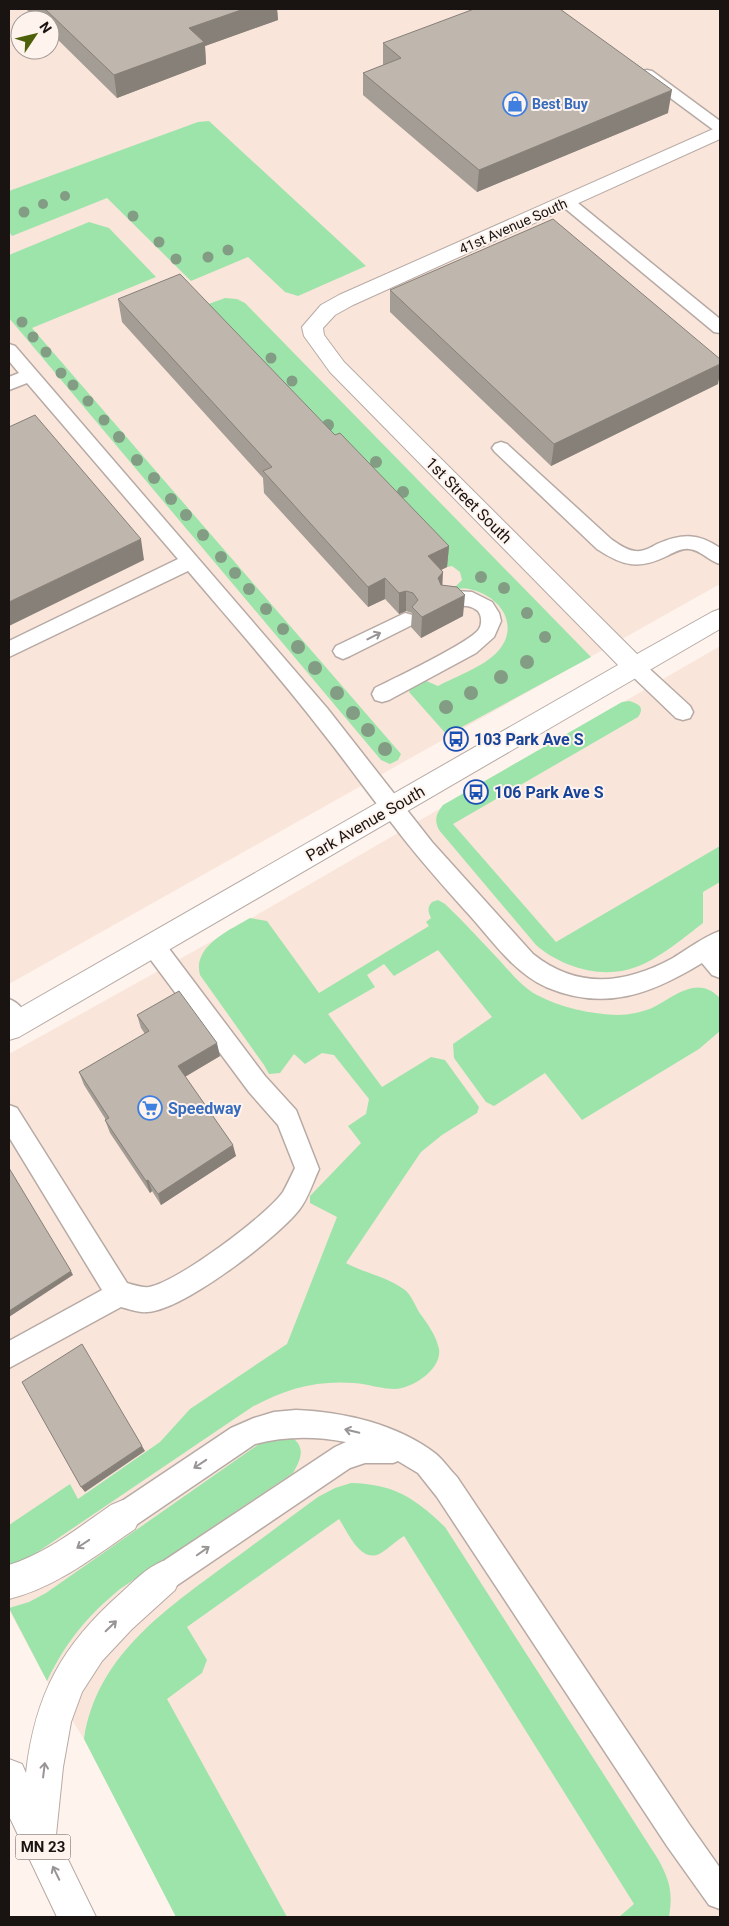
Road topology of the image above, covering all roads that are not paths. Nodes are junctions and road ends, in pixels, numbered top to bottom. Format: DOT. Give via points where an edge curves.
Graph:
graph roads {
  1 [pos="633,64"];
  2 [pos="720,128"];
  3 [pos="720,132"];
  4 [pos="567,202"];
  5 [pos="312,327"];
  6 [pos="720,328"];
  7 [pos="9,350"];
  8 [pos="30,375"];
  9 [pos="9,384"];
  10 [pos="501,448"];
  11 [pos="720,557"];
  12 [pos="191,562"];
  13 [pos="448,600"];
  14 [pos="720,618"];
  15 [pos="405,620"];
  16 [pos="9,650"];
  17 [pos="343,651"];
  18 [pos="635,667"];
  19 [pos="382,694"];
  20 [pos="683,712"];
  21 [pos="392,808"];
  22 [pos="153,945"];
  23 [pos="712,946"];
  24 [pos="720,968"];
  25 [pos="12,1020"];
  26 [pos="9,1116"];
  27 [pos="119,1294"];
  28 [pos="9,1355"];
  29 [pos="413,1455"];
  30 [pos="123,1516"];
  31 [pos="163,1578"];
  32 [pos="9,1582"];
  33 [pos="9,1777"];
  34 [pos="38,1836"];
  35 [pos="720,1894"];
  36 [pos="77,1917"];
  1 -- 2 [label="lane"];
  3 -- 4 [label="main road, 41st Avenue South"];
  4 -- 5 [label="main road, 41st Avenue South" via="328,310"];
  4 -- 6 [label="lane"];
  5 -- 18 [label="main road, 1st Street South" via="314,336 337,367"];
  7 -- 8 [label="lane"];
  8 -- 9 [label="lane"];
  8 -- 12 [label="lane"];
  10 -- 11 [label="lane" via="622,557 634,560 647,558 684,540 703,544"];
  12 -- 16 [label="lane"];
  12 -- 21 [label="lane" via="322,716"];
  13 -- 19 [label="lane" via="465,596 482,603 491,619 482,640"];
  14 -- 18 [label="main road, Park Avenue South"];
  17 -- 15 [label="lane, one-way"];
  18 -- 20 [label="lane"];
  18 -- 21 [label="main road, Park Avenue South"];
  21 -- 22 [label="main road, Park Avenue South"];
  21 -- 23 [label="lane" via="436,863 511,946 552,979 574,987 618,990 662,975"];
  22 -- 25 [label="main road, Park Avenue South"];
  22 -- 27 [label="lane" via="257,1084 288,1118 307,1169 290,1201 268,1225 202,1274 170,1294 147,1300"];
  23 -- 24 [label="lane"];
  26 -- 27 [label="lane"];
  27 -- 28 [label="lane"];
  29 -- 30 [label="lane, one-way" via="366,1434 304,1423 281,1424 253,1431 231,1443"];
  31 -- 29 [label="lane, one-way" via="344,1456 365,1450 389,1449"];
  29 -- 35 [label="lane" via="428,1465 452,1494 663,1814"];
  30 -- 32 [label="main road, one-way" via="53,1564 26,1578"];
  34 -- 31 [label="main road, one-way" via="47,1749 65,1690 81,1660 100,1636"];
  33 -- 34 [label="main road, MN 23"];
  36 -- 34 [label="main road, MN 23, one-way"];
}
